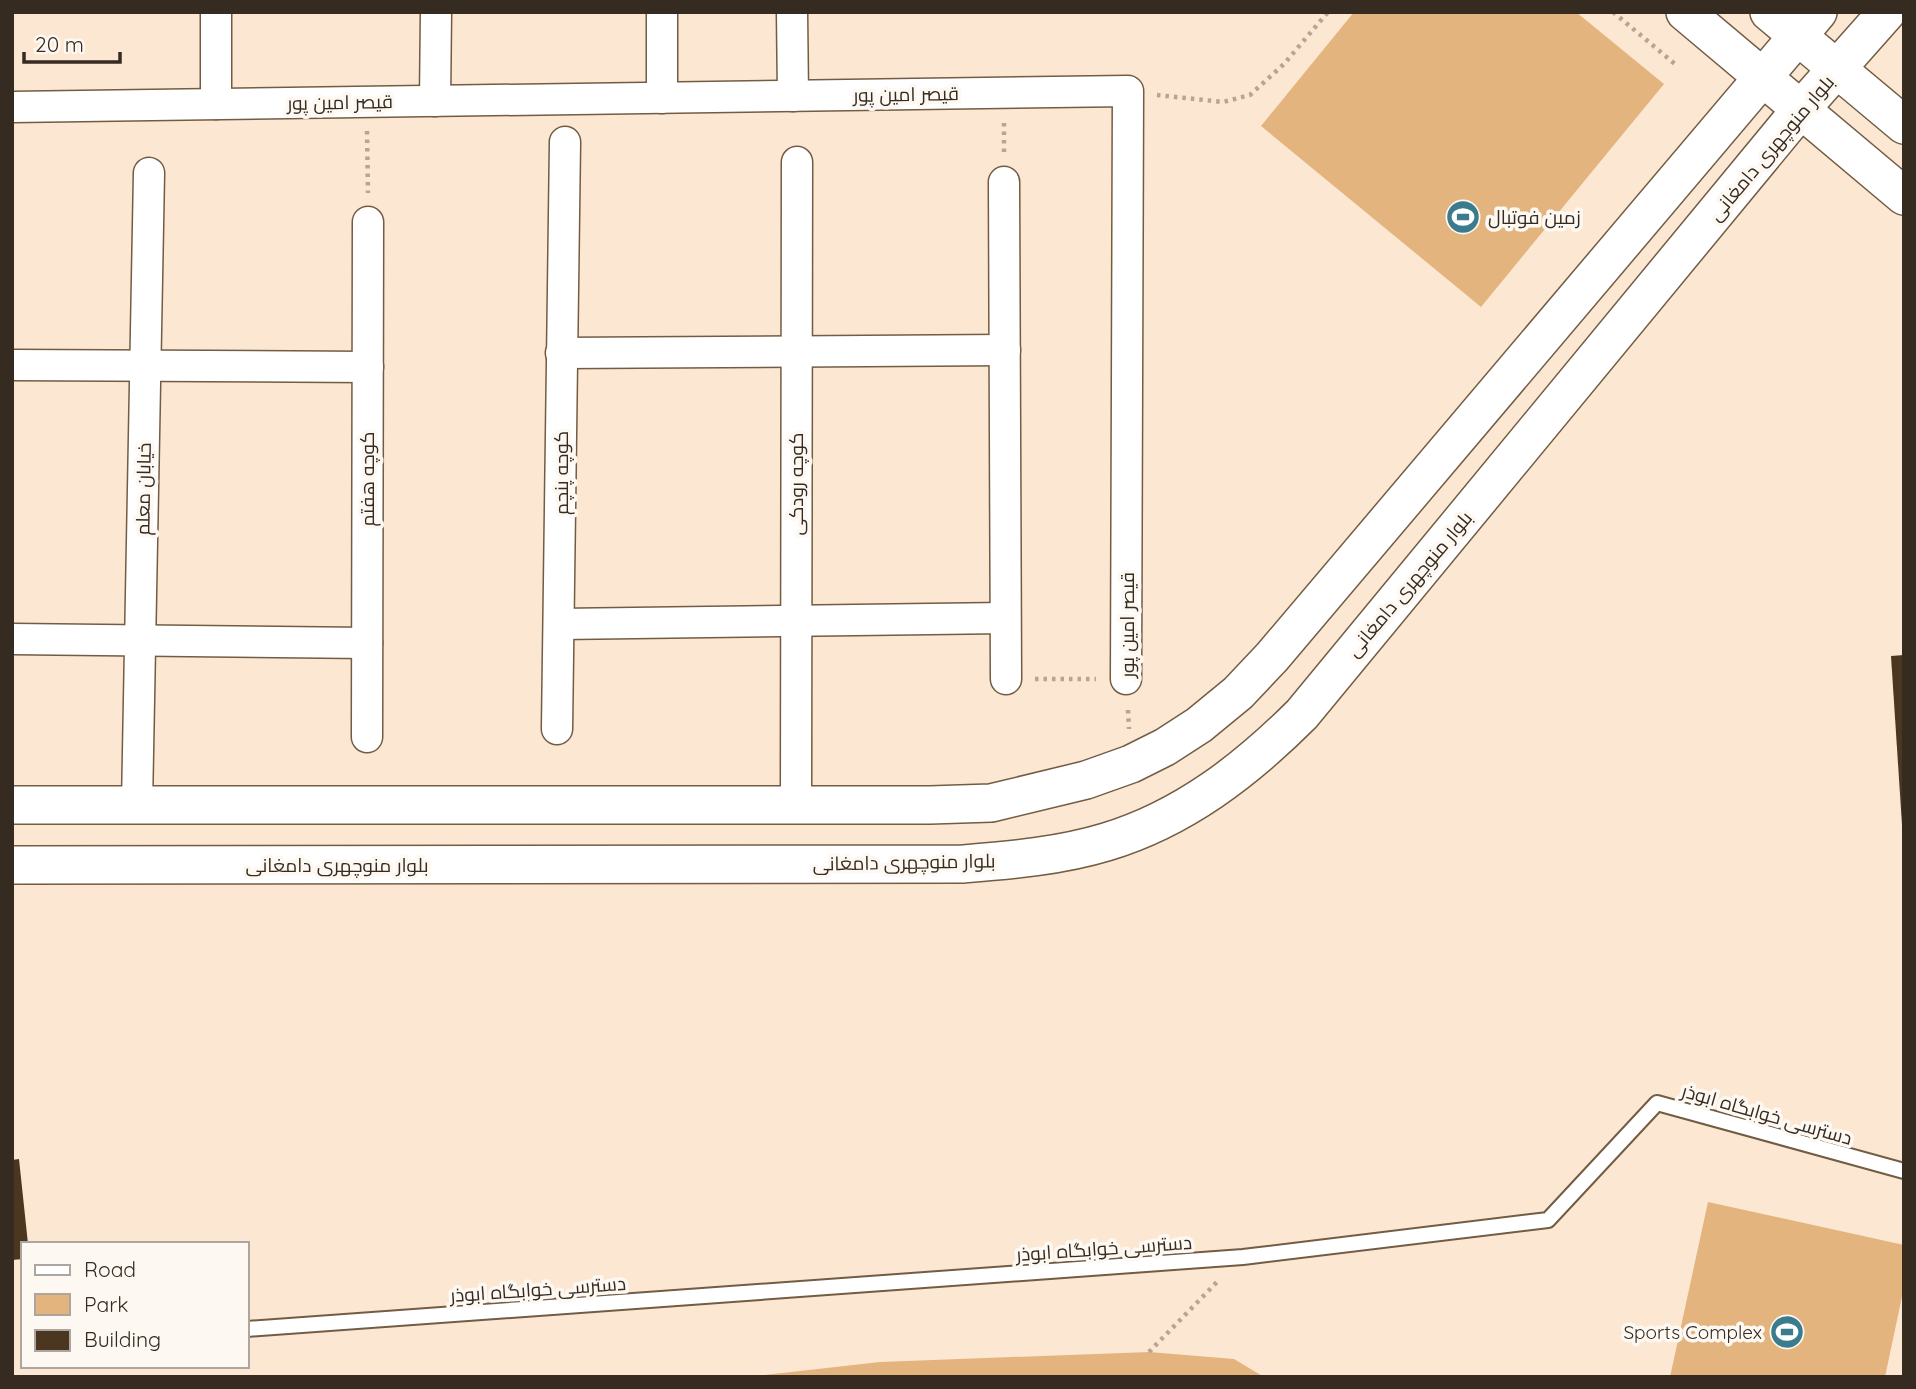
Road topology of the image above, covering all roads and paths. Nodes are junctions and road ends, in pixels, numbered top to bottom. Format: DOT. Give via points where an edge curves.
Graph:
graph roads {
  1 [pos="216,12"];
  2 [pos="436,12"];
  3 [pos="662,12"];
  4 [pos="792,12"];
  5 [pos="1328,12"];
  6 [pos="1613,12"];
  7 [pos="1685,12"];
  8 [pos="1769,12"];
  9 [pos="1886,12"];
  10 [pos="1808,25"];
  11 [pos="1675,64"];
  12 [pos="1838,70"];
  13 [pos="1763,77"];
  14 [pos="1128,91"];
  15 [pos="1004,93"];
  16 [pos="793,96"];
  17 [pos="662,98"];
  18 [pos="435,101"];
  19 [pos="367,102"];
  20 [pos="216,104"];
  21 [pos="12,107"];
  22 [pos="1801,109"];
  23 [pos="1904,125"];
  24 [pos="565,142"];
  25 [pos="797,162"];
  26 [pos="149,173"];
  27 [pos="1004,182"];
  28 [pos="1904,196"];
  29 [pos="368,222"];
  30 [pos="1005,350"];
  31 [pos="796,351"];
  32 [pos="561,354"];
  33 [pos="12,365"];
  34 [pos="368,367"];
  35 [pos="145,368"];
  36 [pos="1005,618"];
  37 [pos="796,620"];
  38 [pos="560,624"];
  39 [pos="12,639"];
  40 [pos="140,641"];
  41 [pos="367,643"];
  42 [pos="1126,678"];
  43 [pos="1006,679"];
  44 [pos="557,729"];
  45 [pos="367,737"];
  46 [pos="1131,764"];
  47 [pos="12,804"];
  48 [pos="137,805"];
  49 [pos="796,806"];
  50 [pos="12,865"];
  51 [pos="1904,1171"];
  52 [pos="1243,1257"];
  53 [pos="248,1329"];
  54 [pos="1149,1352"];
  1 -- 20 [label="street"];
  2 -- 18 [label="street"];
  3 -- 17 [label="street"];
  4 -- 16 [label="street"];
  5 -- 14 [label="path" via="1251,95 1223,102"];
  6 -- 11 [label="path"];
  7 -- 13 [label="street"];
  8 -- 10 [label="street"];
  9 -- 12 [label="street, بلوار منوچهری دامغانی"];
  10 -- 12 [label="street"];
  10 -- 13 [label="street"];
  12 -- 22 [label="street, بلوار منوچهری دامغانی"];
  12 -- 23 [label="street"];
  13 -- 22 [label="street"];
  13 -- 46 [label="street" via="1272,657 1199,724"];
  14 -- 15 [label="street, قیصر امین پور"];
  14 -- 42 [label="street, قیصر امین پور"];
  15 -- 16 [label="street, قیصر امین پور"];
  15 -- 27 [label="path"];
  16 -- 17 [label="street, قیصر امین پور"];
  17 -- 18 [label="street, قیصر امین پور"];
  18 -- 19 [label="street, قیصر امین پور"];
  19 -- 20 [label="street, قیصر امین پور"];
  19 -- 29 [label="path"];
  20 -- 21 [label="street, قیصر امین پور"];
  22 -- 28 [label="street"];
  22 -- 50 [label="street, بلوار منوچهری دامغانی" via="1302,714 1226,781 1143,829 1062,852 963,864"];
  24 -- 32 [label="street, کوچه پنچم"];
  25 -- 31 [label="street, کوچه رودکی"];
  26 -- 35 [label="street, خیابان معلم"];
  27 -- 30 [label="street"];
  29 -- 34 [label="street, کوچه هفتم"];
  30 -- 31 [label="street"];
  30 -- 36 [label="street"];
  31 -- 32 [label="street"];
  31 -- 37 [label="street, کوچه رودکی"];
  32 -- 38 [label="street, کوچه پنچم"];
  33 -- 35 [label="street"];
  34 -- 35 [label="street"];
  34 -- 41 [label="street, کوچه هفتم"];
  35 -- 40 [label="street, خیابان معلم"];
  36 -- 37 [label="street"];
  36 -- 43 [label="street"];
  37 -- 38 [label="street"];
  37 -- 49 [label="street, کوچه رودکی"];
  38 -- 44 [label="street, کوچه پنچم"];
  39 -- 40 [label="street"];
  40 -- 41 [label="street"];
  40 -- 48 [label="street, خیابان معلم"];
  41 -- 45 [label="street, کوچه هفتم"];
  42 -- 43 [label="path"];
  42 -- 46 [label="path, قیصر امین پور"];
  46 -- 49 [label="street" via="991,803"];
  47 -- 48 [label="street"];
  48 -- 49 [label="street"];
  51 -- 52 [label="lane, دسترسی خوابگاه ابوذر" via="1657,1104 1548,1220"];
  52 -- 53 [label="lane, دسترسی خوابگاه ابوذر"];
  52 -- 54 [label="path"];
}
